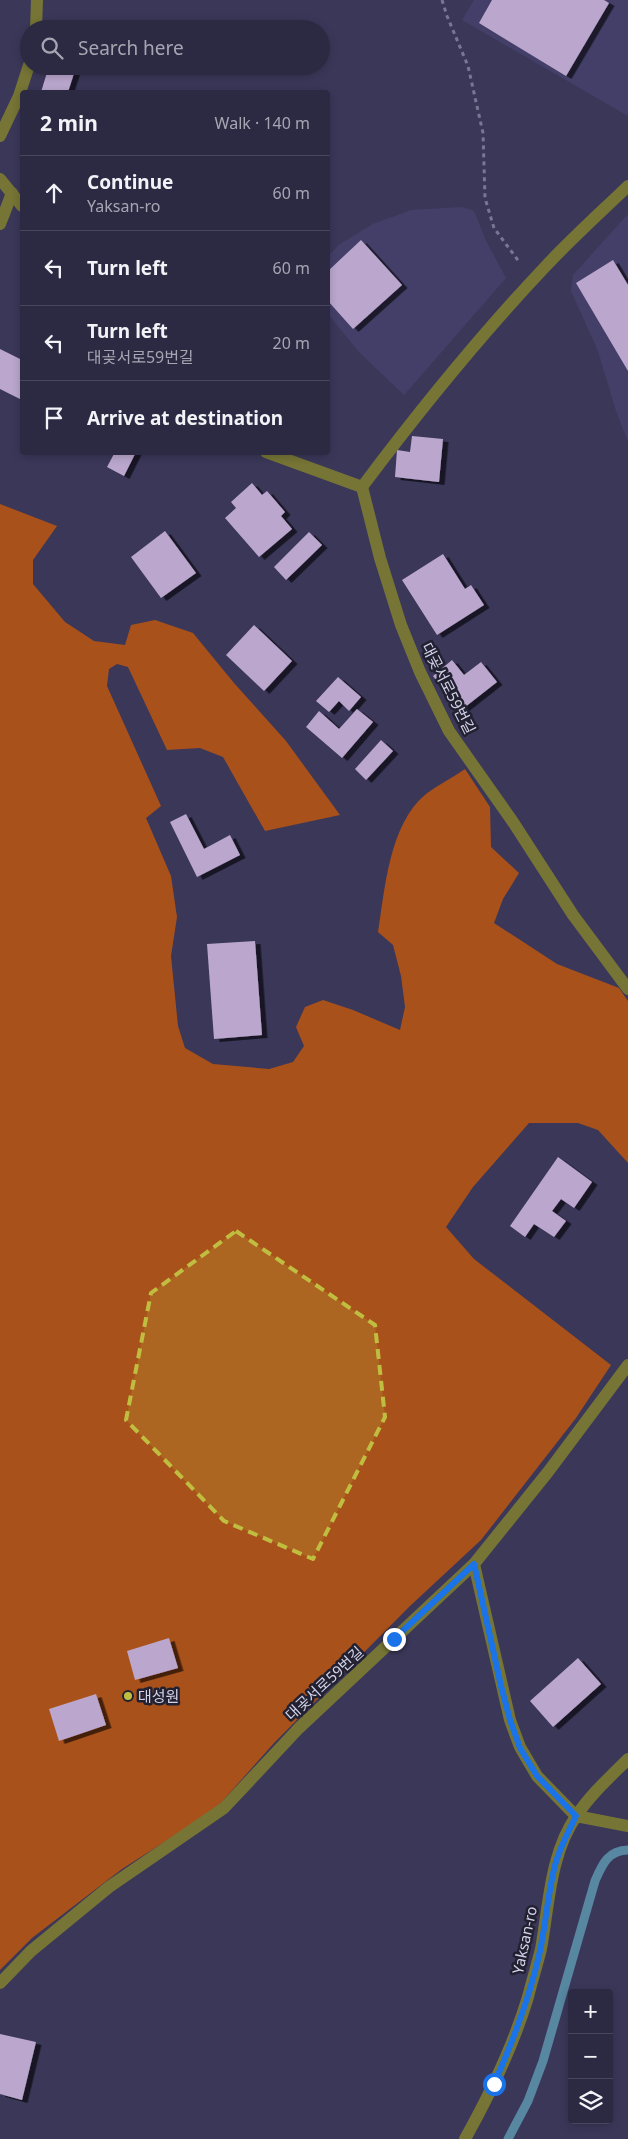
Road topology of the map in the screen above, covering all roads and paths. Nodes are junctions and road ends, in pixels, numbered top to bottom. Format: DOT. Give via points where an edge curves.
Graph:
graph roads {
  1 [pos="37,0"];
  2 [pos="442,0"];
  3 [pos="36,20"];
  4 [pos="26,75"];
  5 [pos="21,90"];
  6 [pos="20,93"];
  7 [pos="0,136"];
  8 [pos="0,179"];
  9 [pos="628,186"];
  10 [pos="12,193"];
  11 [pos="20,203"];
  12 [pos="0,224"];
  13 [pos="532,280"];
  14 [pos="274,455"];
  15 [pos="362,487"];
  16 [pos="628,989"];
  17 [pos="628,1364"];
  18 [pos="474,1564"];
  19 [pos="628,1759"];
  20 [pos="576,1816"];
  21 [pos="628,1826"];
  22 [pos="0,1983"];
  23 [pos="465,2139"];
  1 -- 3 [label="street"];
  2 -- 13 [label="path" via="468,66 483,133 485,198 494,228"];
  4 -- 5 [label="street"];
  6 -- 7 [label="street"];
  8 -- 10 [label="street"];
  9 -- 13 [label="street"];
  10 -- 11 [label="street"];
  10 -- 12 [label="street"];
  13 -- 15 [label="street" via="412,421"];
  14 -- 15 [label="street"];
  15 -- 16 [label="street, 대곶서로59번길" via="401,625 449,731 573,915"];
  17 -- 18 [label="street, 대곶서로59번길" via="548,1472"];
  18 -- 20 [label="street" via="501,1686 520,1748 537,1776"];
  18 -- 22 [label="street, 대곶서로59번길" via="299,1728 224,1808 109,1887 31,1951"];
  19 -- 20 [label="street, Yaksan-ro" via="598,1788"];
  20 -- 21 [label="street"];
  20 -- 23 [label="street, Yaksan-ro" via="556,1864 540,1951 524,2007 494,2084"];
}
